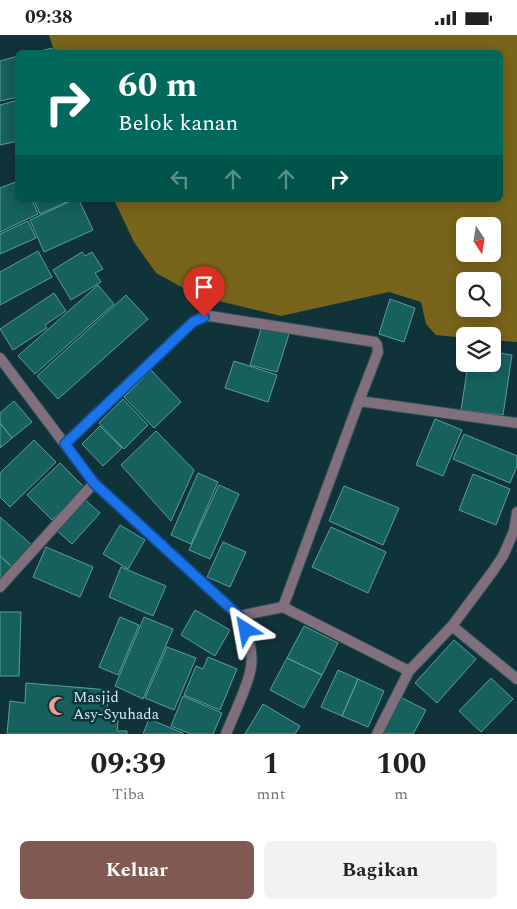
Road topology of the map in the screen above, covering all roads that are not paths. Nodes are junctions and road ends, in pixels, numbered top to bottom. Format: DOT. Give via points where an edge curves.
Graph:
graph roads {
  1 [pos="0,358"];
  2 [pos="359,401"];
  3 [pos="517,423"];
  4 [pos="65,444"];
  5 [pos="94,483"];
  6 [pos="517,512"];
  7 [pos="515,531"];
  8 [pos="0,587"];
  9 [pos="284,607"];
  10 [pos="239,616"];
  11 [pos="452,626"];
  12 [pos="409,671"];
  13 [pos="517,679"];
  14 [pos="226,734"];
  15 [pos="377,734"];
  1 -- 4 [label="street"];
  2 -- 3 [label="street"];
  2 -- 4 [label="street" via="378,352 375,342 204,317 193,322"];
  2 -- 9 [label="street"];
  4 -- 5 [label="street"];
  5 -- 8 [label="street"];
  5 -- 10 [label="street"];
  6 -- 7 [label="street"];
  7 -- 11 [label="street" via="503,556"];
  9 -- 10 [label="street"];
  9 -- 12 [label="street"];
  10 -- 14 [label="street" via="246,630 251,671"];
  11 -- 12 [label="street"];
  11 -- 13 [label="street"];
  12 -- 15 [label="street"];
}
